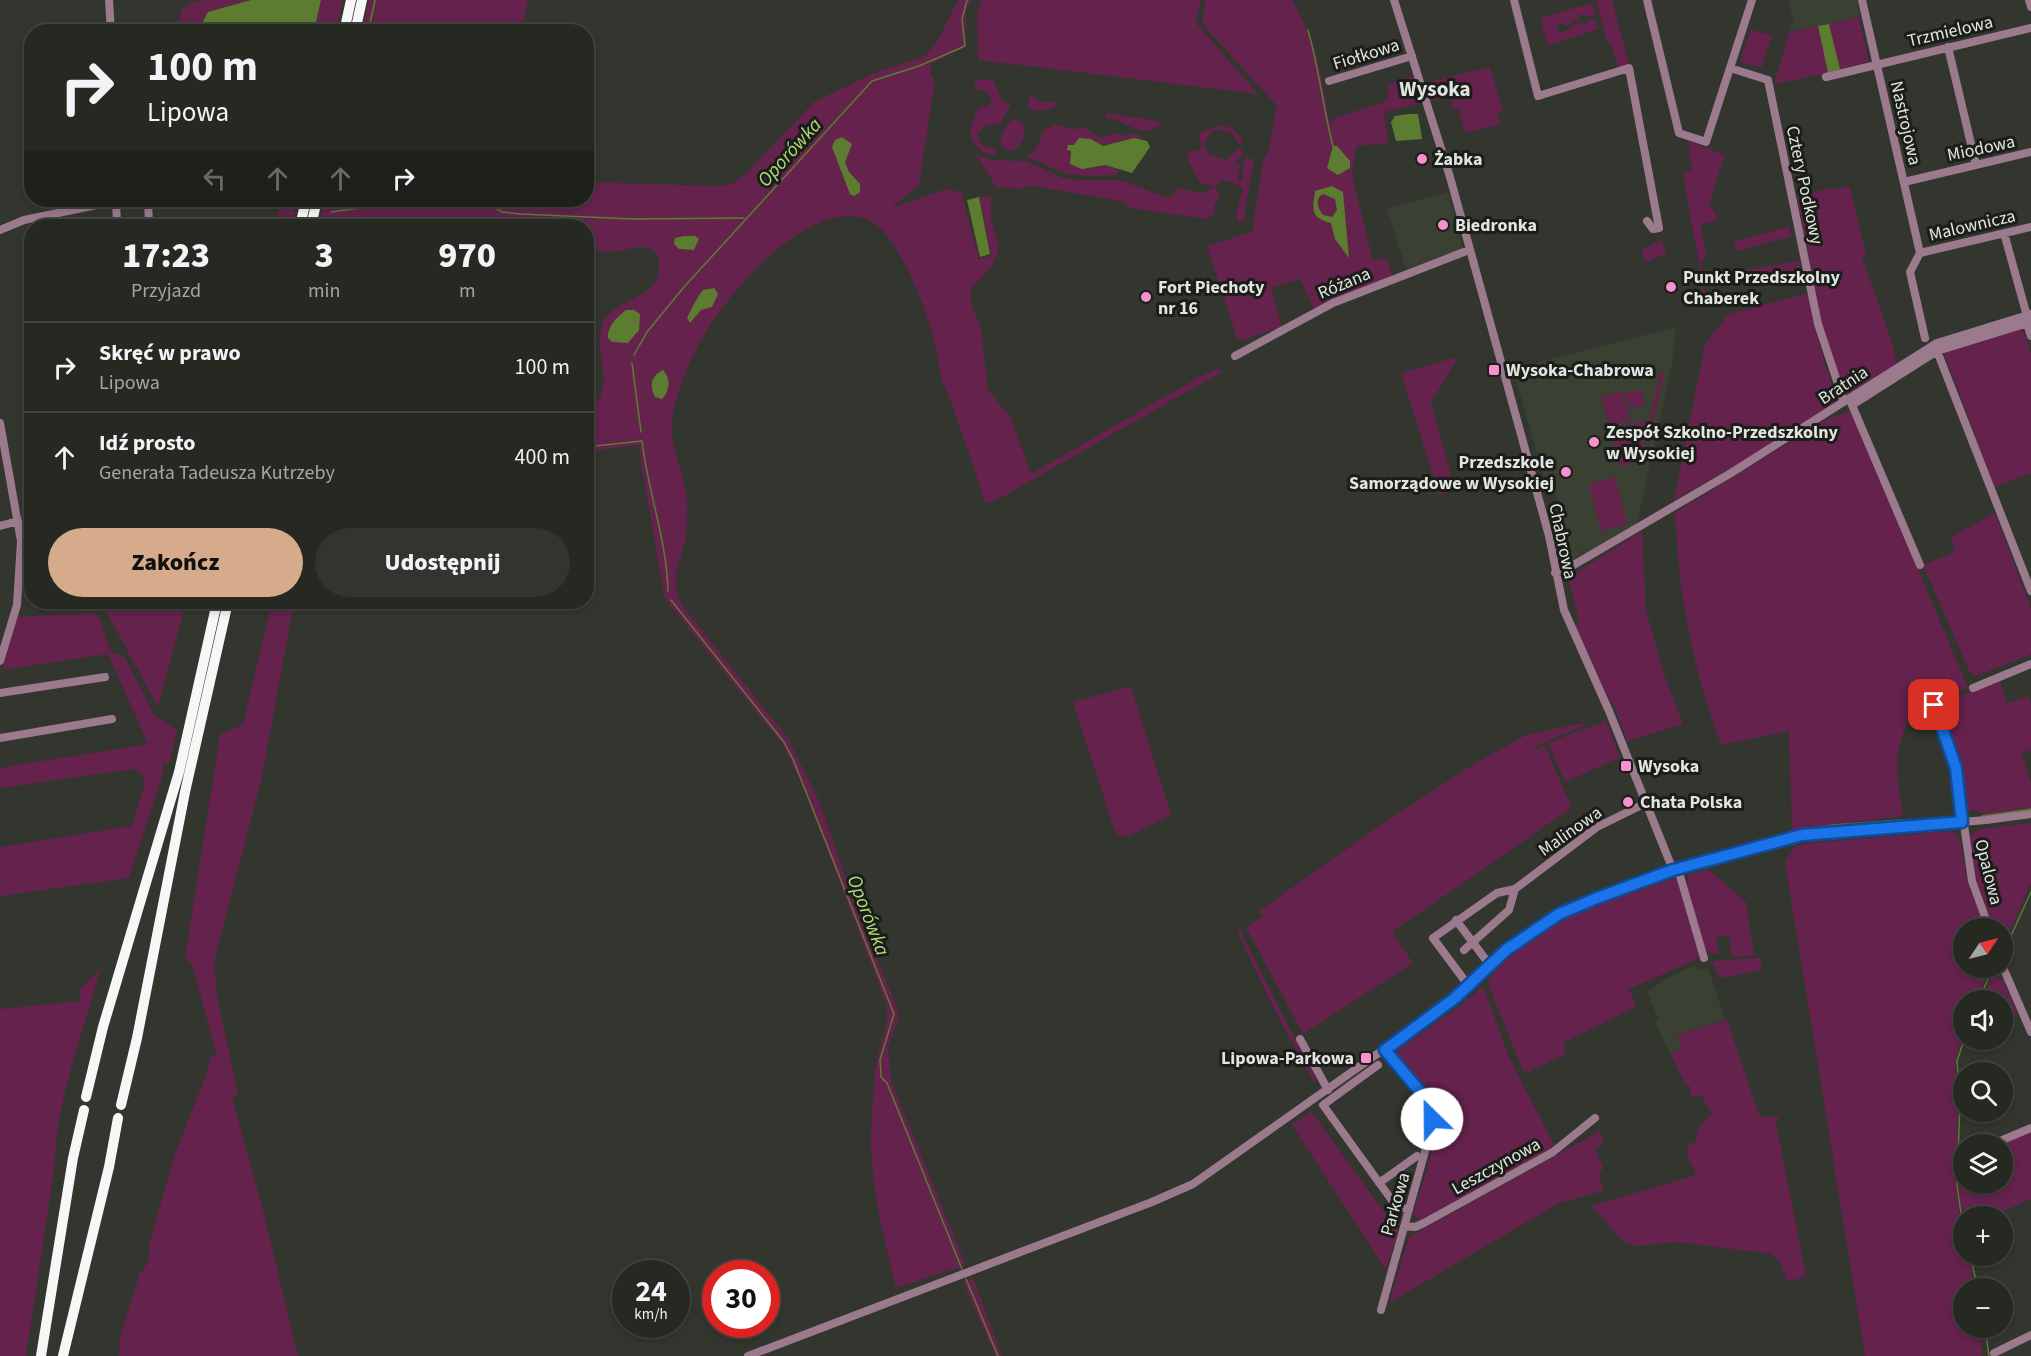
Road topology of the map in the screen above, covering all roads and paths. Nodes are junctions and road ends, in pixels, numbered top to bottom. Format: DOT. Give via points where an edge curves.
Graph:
graph roads {
  1 [pos="110,0"];
  2 [pos="351,0"];
  3 [pos="362,0"];
  4 [pos="1394,0"];
  5 [pos="1514,0"];
  6 [pos="1647,0"];
  7 [pos="1752,0"];
  8 [pos="1862,0"];
  9 [pos="2029,0"];
  10 [pos="2031,7"];
  11 [pos="111,24"];
  12 [pos="346,24"];
  13 [pos="357,24"];
  14 [pos="2031,28"];
  15 [pos="1948,47"];
  16 [pos="1412,56"];
  17 [pos="1876,64"];
  18 [pos="1730,68"];
  19 [pos="1826,77"];
  20 [pos="1329,81"];
  21 [pos="2031,152"];
  22 [pos="1976,165"];
  23 [pos="1904,182"];
  24 [pos="84,207"];
  25 [pos="29,219"];
  26 [pos="24,220"];
  27 [pos="1647,221"];
  28 [pos="2031,227"];
  29 [pos="0,230"];
  30 [pos="2004,233"];
  31 [pos="1469,250"];
  32 [pos="1920,253"];
  33 [pos="2029,319"];
  34 [pos="2031,336"];
  35 [pos="1925,338"];
  36 [pos="1937,351"];
  37 [pos="1235,356"];
  38 [pos="1848,404"];
  39 [pos="0,428"];
  40 [pos="3,454"];
  41 [pos="19,524"];
  42 [pos="0,526"];
  43 [pos="24,529"];
  44 [pos="1920,566"];
  45 [pos="1555,573"];
  46 [pos="2031,591"];
  47 [pos="216,609"];
  48 [pos="226,609"];
  49 [pos="0,661"];
  50 [pos="2031,664"];
  51 [pos="105,677"];
  52 [pos="1973,688"];
  53 [pos="0,693"];
  54 [pos="1933,703"];
  55 [pos="112,719"];
  56 [pos="0,738"];
  57 [pos="190,747"];
  58 [pos="1646,803"];
  59 [pos="2031,814"];
  60 [pos="1962,822"];
  61 [pos="1676,869"];
  62 [pos="1515,889"];
  63 [pos="1985,918"];
  64 [pos="1456,920"];
  65 [pos="1473,943"];
  66 [pos="1464,950"];
  67 [pos="1704,958"];
  68 [pos="1489,964"];
  69 [pos="2008,978"];
  70 [pos="1468,985"];
  71 [pos="2031,1032"];
  72 [pos="1300,1039"];
  73 [pos="1385,1050"];
  74 [pos="1378,1065"];
  75 [pos="1326,1092"];
  76 [pos="86,1097"];
  77 [pos="121,1105"];
  78 [pos="84,1110"];
  79 [pos="118,1118"];
  80 [pos="1595,1118"];
  81 [pos="2031,1128"];
  82 [pos="2013,1136"];
  83 [pos="1416,1156"];
  84 [pos="1379,1183"];
  85 [pos="1409,1210"];
  86 [pos="1405,1226"];
  87 [pos="1382,1311"];
  88 [pos="2031,1335"];
  89 [pos="1994,1353"];
  90 [pos="41,1356"];
  91 [pos="63,1356"];
  92 [pos="748,1356"];
  1 -- 11 [label="street"];
  2 -- 12 [label="highway"];
  3 -- 13 [label="highway"];
  4 -- 16 [label="street, Chabrowa"];
  5 -- 27 [label="street" via="1538,96 1629,68 1659,228 1653,229"];
  6 -- 18 [label="street" via="1679,132 1706,142"];
  7 -- 18 [label="street"];
  8 -- 17 [label="street, Nastrojowa"];
  9 -- 10 [label="street"];
  14 -- 15 [label="street, Trzmielowa"];
  15 -- 17 [label="street, Trzmielowa"];
  15 -- 22 [label="street"];
  16 -- 20 [label="street, Fiołkowa"];
  16 -- 31 [label="street, Chabrowa"];
  17 -- 19 [label="street, Trzmielowa"];
  17 -- 23 [label="street, Nastrojowa"];
  18 -- 38 [label="street, Cztery Podkowy" via="1768,80 1818,324"];
  21 -- 22 [label="street, Miodowa"];
  22 -- 23 [label="street, Miodowa"];
  23 -- 32 [label="street, Nastrojowa"];
  24 -- 25 [label="street"];
  26 -- 29 [label="street"];
  28 -- 30 [label="street, Malownicza"];
  30 -- 32 [label="street, Malownicza"];
  30 -- 33 [label="street"];
  31 -- 37 [label="street, Różana" via="1333,303"];
  31 -- 45 [label="street, Chabrowa" via="1549,536"];
  32 -- 35 [label="street" via="1910,272"];
  33 -- 34 [label="street"];
  33 -- 36 [label="street"];
  33 -- 38 [label="street, Bratnia" via="1937,343"];
  36 -- 38 [label="street"];
  36 -- 46 [label="street"];
  38 -- 44 [label="street"];
  38 -- 45 [label="street, Bratnia"];
  39 -- 40 [label="street"];
  40 -- 41 [label="street"];
  41 -- 42 [label="street"];
  41 -- 43 [label="street"];
  41 -- 49 [label="street" via="19,592"];
  45 -- 58 [label="street, Chabrowa" via="1569,625"];
  47 -- 57 [label="highway"];
  48 -- 57 [label="highway"];
  50 -- 52 [label="street"];
  51 -- 53 [label="street"];
  54 -- 60 [label="street, Opalowa" via="1956,768"];
  55 -- 56 [label="street"];
  57 -- 76 [label="highway" via="103,1027"];
  57 -- 77 [label="highway" via="137,1038"];
  58 -- 61 [label="street, Chabrowa"];
  58 -- 62 [label="street, Malinowa" via="1597,827"];
  59 -- 60 [label="street"];
  60 -- 61 [label="street" via="1802,835"];
  60 -- 63 [label="street, Opalowa" via="1972,881"];
  61 -- 67 [label="street, Chabrowa"];
  61 -- 68 [label="street" via="1559,914"];
  62 -- 64 [label="street, Malinowa" via="1497,893"];
  62 -- 65 [label="street, Malinowa" via="1509,910"];
  64 -- 65 [label="street"];
  64 -- 70 [label="street, Malinowa" via="1433,938"];
  65 -- 66 [label="street, Malinowa"];
  65 -- 68 [label="street"];
  68 -- 70 [label="street"];
  69 -- 71 [label="street"];
  70 -- 73 [label="street"];
  72 -- 75 [label="street"];
  73 -- 75 [label="street"];
  73 -- 85 [label="street, Parkowa" via="1423,1095 1432,1119"];
  74 -- 84 [label="street" via="1323,1105"];
  75 -- 92 [label="street" via="1181,1190"];
  78 -- 90 [label="highway"];
  79 -- 91 [label="highway"];
  80 -- 86 [label="street, Leszczynowa" via="1554,1152 1424,1223"];
  81 -- 82 [label="street"];
  83 -- 84 [label="street"];
  84 -- 85 [label="street" via="1396,1206"];
  85 -- 86 [label="street, Parkowa"];
  86 -- 87 [label="street, Parkowa"];
  88 -- 89 [label="street"];
}
